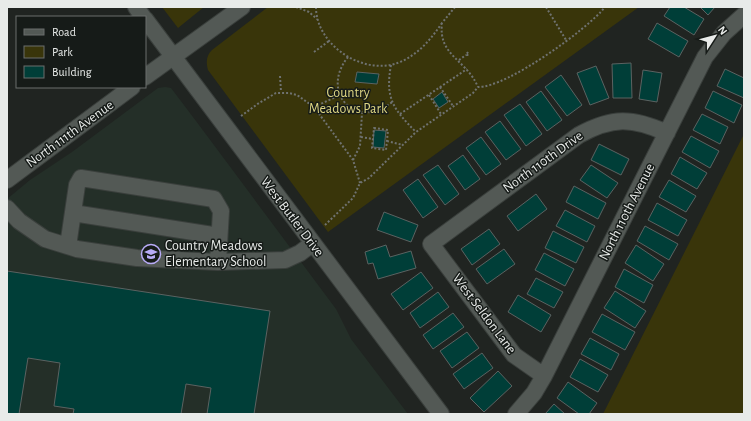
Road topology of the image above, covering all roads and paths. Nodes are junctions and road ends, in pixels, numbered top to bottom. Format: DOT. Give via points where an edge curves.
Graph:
graph roads {
  1 [pos="136,7"];
  2 [pos="242,7"];
  3 [pos="296,7"];
  4 [pos="316,7"];
  5 [pos="455,7"];
  6 [pos="546,7"];
  7 [pos="605,7"];
  8 [pos="744,15"];
  9 [pos="143,16"];
  10 [pos="317,19"];
  11 [pos="146,21"];
  12 [pos="442,23"];
  13 [pos="567,40"];
  14 [pos="329,41"];
  15 [pos="314,52"];
  16 [pos="468,53"];
  17 [pos="173,57"];
  18 [pos="348,57"];
  19 [pos="459,60"];
  20 [pos="391,65"];
  21 [pos="467,69"];
  22 [pos="280,76"];
  23 [pos="146,77"];
  24 [pos="440,87"];
  25 [pos="478,87"];
  26 [pos="131,88"];
  27 [pos="281,92"];
  28 [pos="340,95"];
  29 [pos="428,95"];
  30 [pos="392,102"];
  31 [pos="453,106"];
  32 [pos="314,107"];
  33 [pos="362,112"];
  34 [pos="400,114"];
  35 [pos="442,114"];
  36 [pos="241,116"];
  37 [pos="416,132"];
  38 [pos="667,133"];
  39 [pos="361,137"];
  40 [pos="373,139"];
  41 [pos="387,141"];
  42 [pos="402,145"];
  43 [pos="353,160"];
  44 [pos="7,180"];
  45 [pos="360,183"];
  46 [pos="7,208"];
  47 [pos="73,213"];
  48 [pos="324,225"];
  49 [pos="220,236"];
  50 [pos="312,244"];
  51 [pos="431,244"];
  52 [pos="68,246"];
  53 [pos="218,262"];
  54 [pos="544,376"];
  55 [pos="441,414"];
  56 [pos="516,414"];
  1 -- 9 [label="street, West Butler Drive"];
  2 -- 17 [label="street"];
  3 -- 10 [label="path"];
  4 -- 10 [label="path"];
  5 -- 12 [label="path"];
  6 -- 13 [label="path"];
  7 -- 13 [label="path"];
  8 -- 38 [label="street, North 110th Avenue" via="724,32 704,57"];
  10 -- 14 [label="path"];
  11 -- 17 [label="street, West Butler Drive"];
  12 -- 19 [label="path" via="442,41 448,51"];
  12 -- 20 [label="path" via="426,45 401,62"];
  13 -- 25 [label="path" via="501,82"];
  14 -- 15 [label="path"];
  14 -- 18 [label="path"];
  16 -- 19 [label="path"];
  17 -- 23 [label="street"];
  17 -- 50 [label="street, West Butler Drive"];
  18 -- 20 [label="path" via="380,66"];
  18 -- 28 [label="path" via="338,74"];
  19 -- 21 [label="path"];
  20 -- 30 [label="path" via="388,88"];
  21 -- 24 [label="path"];
  21 -- 25 [label="path"];
  22 -- 27 [label="path"];
  24 -- 29 [label="path"];
  24 -- 31 [label="path"];
  25 -- 31 [label="path"];
  26 -- 44 [label="street, North 111th Avenue"];
  27 -- 32 [label="path" via="298,95"];
  27 -- 36 [label="path" via="267,97"];
  28 -- 32 [label="path"];
  28 -- 33 [label="path" via="349,105"];
  29 -- 34 [label="path"];
  29 -- 35 [label="path"];
  30 -- 33 [label="path" via="376,112"];
  30 -- 34 [label="path"];
  31 -- 35 [label="path"];
  32 -- 43 [label="path"];
  33 -- 39 [label="path"];
  34 -- 37 [label="path"];
  35 -- 37 [label="path"];
  37 -- 42 [label="path"];
  38 -- 51 [label="street, North 110th Drive" via="646,123 634,121 607,123 592,128"];
  38 -- 54 [label="street, North 110th Avenue"];
  39 -- 40 [label="path"];
  39 -- 43 [label="path"];
  40 -- 41 [label="path" via="372,148 386,150"];
  40 -- 41 [label="path" via="374,128 388,130"];
  41 -- 42 [label="path"];
  42 -- 45 [label="path" via="369,178"];
  43 -- 45 [label="path"];
  45 -- 48 [label="path" via="353,198"];
  46 -- 52 [label="street" via="30,230 44,239"];
  47 -- 49 [label="street"];
  47 -- 49 [label="street" via="77,185 81,178 214,199 221,211"];
  47 -- 52 [label="street"];
  49 -- 53 [label="street"];
  50 -- 53 [label="street" via="285,260"];
  50 -- 55 [label="street, West Butler Drive"];
  51 -- 54 [label="street, West Seldon Lane" via="514,355"];
  52 -- 53 [label="street" via="137,258"];
  54 -- 56 [label="street, North 110th Avenue" via="534,393"];
}
